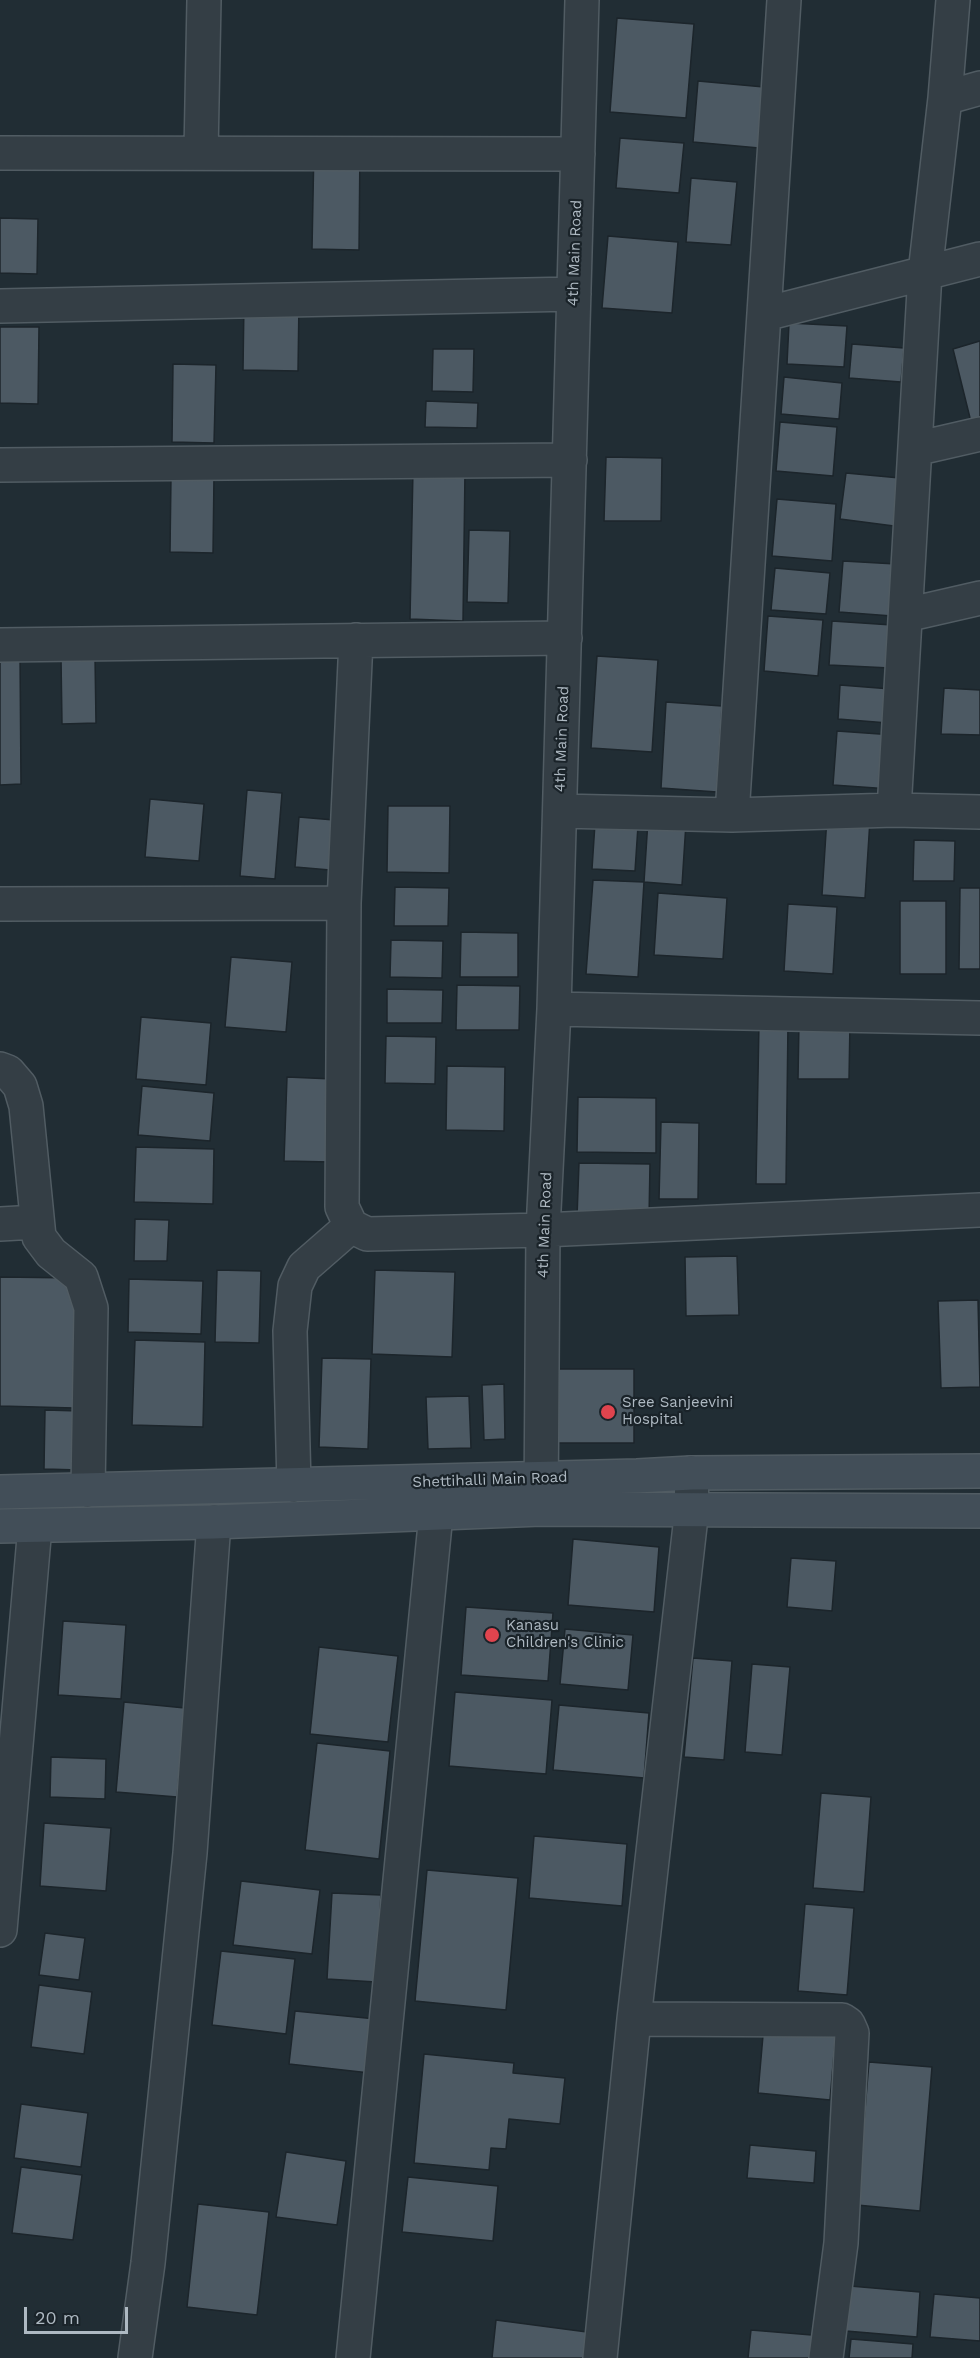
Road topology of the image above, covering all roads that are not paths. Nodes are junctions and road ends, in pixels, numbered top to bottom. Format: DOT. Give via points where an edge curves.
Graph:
graph roads {
  1 [pos="204,0"];
  2 [pos="582,0"];
  3 [pos="784,0"];
  4 [pos="953,0"];
  5 [pos="980,88"];
  6 [pos="945,98"];
  7 [pos="0,153"];
  8 [pos="201,153"];
  9 [pos="578,154"];
  10 [pos="980,259"];
  11 [pos="925,273"];
  12 [pos="574,294"];
  13 [pos="0,306"];
  14 [pos="765,314"];
  15 [pos="980,434"];
  16 [pos="915,449"];
  17 [pos="570,460"];
  18 [pos="0,465"];
  19 [pos="980,598"];
  20 [pos="906,615"];
  21 [pos="565,638"];
  22 [pos="356,640"];
  23 [pos="0,645"];
  24 [pos="894,810"];
  25 [pos="560,811"];
  26 [pos="980,812"];
  27 [pos="732,815"];
  28 [pos="344,903"];
  29 [pos="0,904"];
  30 [pos="554,1009"];
  31 [pos="980,1018"];
  32 [pos="0,1069"];
  33 [pos="980,1210"];
  34 [pos="36,1222"];
  35 [pos="0,1224"];
  36 [pos="351,1226"];
  37 [pos="543,1230"];
  38 [pos="980,1471"];
  39 [pos="691,1473"];
  40 [pos="294,1485"];
  41 [pos="88,1490"];
  42 [pos="0,1492"];
  43 [pos="541,1494"];
  44 [pos="692,1508"];
  45 [pos="980,1511"];
  46 [pos="436,1514"];
  47 [pos="214,1522"];
  48 [pos="0,1526"];
  49 [pos="35,1526"];
  50 [pos="0,1930"];
  51 [pos="634,2019"];
  52 [pos="135,2358"];
  53 [pos="353,2358"];
  54 [pos="600,2358"];
  55 [pos="826,2358"];
  1 -- 8 [label="street"];
  2 -- 9 [label="street, 4th Main Road"];
  3 -- 14 [label="street"];
  4 -- 6 [label="street"];
  5 -- 6 [label="street"];
  6 -- 11 [label="street"];
  7 -- 8 [label="street"];
  8 -- 9 [label="street"];
  9 -- 12 [label="street, 4th Main Road"];
  10 -- 11 [label="street"];
  11 -- 14 [label="street"];
  11 -- 16 [label="street"];
  12 -- 13 [label="street"];
  12 -- 17 [label="street, 4th Main Road"];
  14 -- 27 [label="street"];
  15 -- 16 [label="street"];
  16 -- 20 [label="street"];
  17 -- 18 [label="street"];
  17 -- 21 [label="street, 4th Main Road"];
  19 -- 20 [label="street"];
  20 -- 24 [label="street"];
  21 -- 22 [label="street"];
  21 -- 25 [label="street, 4th Main Road"];
  22 -- 23 [label="street"];
  22 -- 28 [label="street"];
  24 -- 26 [label="street"];
  24 -- 27 [label="street"];
  25 -- 27 [label="street"];
  25 -- 30 [label="street, 4th Main Road"];
  28 -- 29 [label="street"];
  28 -- 36 [label="street" via="342,1207"];
  30 -- 31 [label="street"];
  30 -- 37 [label="street, 4th Main Road"];
  32 -- 34 [label="street" via="20,1086 26,1106"];
  33 -- 37 [label="street"];
  34 -- 35 [label="street"];
  34 -- 41 [label="street" via="39,1237 51,1253 81,1278 91,1308"];
  36 -- 37 [label="street" via="367,1234"];
  36 -- 40 [label="street" via="304,1267 295,1286 290,1330"];
  37 -- 43 [label="street, 4th Main Road"];
  38 -- 39 [label="main road, Shettihalli Main Road"];
  39 -- 43 [label="main road, Shettihalli Main Road"];
  39 -- 44 [label="street"];
  40 -- 41 [label="main road, Shettihalli Main Road"];
  40 -- 43 [label="main road, Shettihalli Main Road"];
  41 -- 42 [label="main road, Shettihalli Main Road"];
  43 -- 44 [label="main road, Shettihalli Main Road"];
  43 -- 46 [label="main road, Shettihalli Main Road"];
  44 -- 45 [label="main road, Shettihalli Main Road"];
  44 -- 51 [label="street"];
  46 -- 47 [label="main road, Shettihalli Main Road"];
  46 -- 53 [label="street"];
  47 -- 49 [label="main road, Shettihalli Main Road"];
  47 -- 52 [label="street" via="190,1853"];
  48 -- 49 [label="main road, Shettihalli Main Road"];
  49 -- 50 [label="street"];
  51 -- 54 [label="street"];
  51 -- 55 [label="street" via="842,2020 848,2024 852,2033 841,2243"];
}
